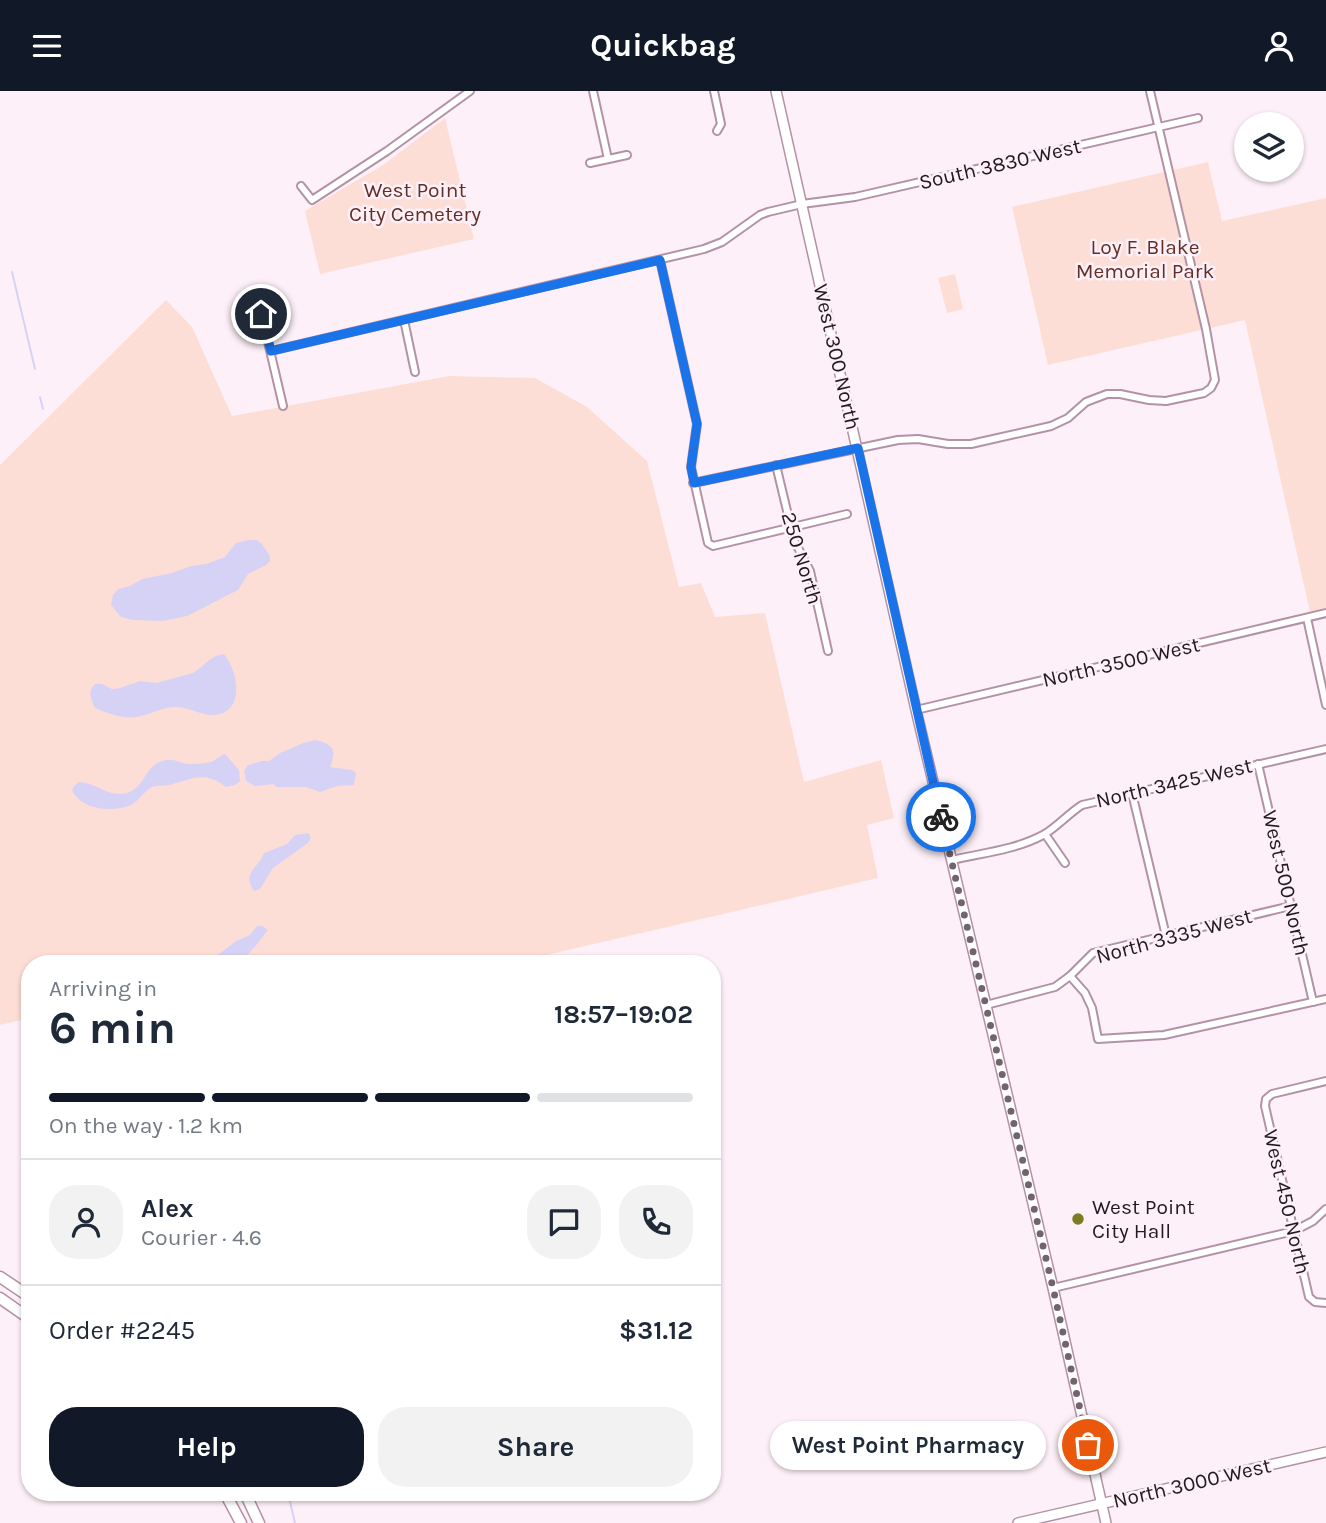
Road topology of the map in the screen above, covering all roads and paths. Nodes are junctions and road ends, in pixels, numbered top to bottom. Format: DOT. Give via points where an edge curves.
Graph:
graph roads {
  1 [pos="470,91"];
  2 [pos="593,91"];
  3 [pos="714,91"];
  4 [pos="776,91"];
  5 [pos="1150,91"];
  6 [pos="1198,118"];
  7 [pos="1158,127"];
  8 [pos="717,131"];
  9 [pos="627,155"];
  10 [pos="608,159"];
  11 [pos="590,163"];
  12 [pos="301,186"];
  13 [pos="802,204"];
  14 [pos="660,260"];
  15 [pos="257,295"];
  16 [pos="404,320"];
  17 [pos="271,351"];
  18 [pos="415,372"];
  19 [pos="283,406"];
  20 [pos="858,448"];
  21 [pos="776,465"];
  22 [pos="694,483"];
  23 [pos="847,515"];
  24 [pos="791,528"];
  25 [pos="1326,613"];
  26 [pos="1307,618"];
  27 [pos="828,651"];
  28 [pos="1326,705"];
  29 [pos="916,709"];
  30 [pos="1326,749"];
  31 [pos="1258,764"];
  32 [pos="1132,793"];
  33 [pos="1045,834"];
  34 [pos="952,860"];
  35 [pos="1065,863"];
  36 [pos="1291,906"];
  37 [pos="1166,936"];
  38 [pos="1070,976"];
  39 [pos="1326,999"];
  40 [pos="1313,1002"];
  41 [pos="985,1005"];
  42 [pos="1326,1081"];
  43 [pos="1326,1209"];
  44 [pos="1294,1231"];
  45 [pos="0,1277"];
  46 [pos="1053,1288"];
  47 [pos="21,1291"];
  48 [pos="0,1298"];
  49 [pos="1326,1303"];
  50 [pos="21,1313"];
  51 [pos="1326,1452"];
  52 [pos="229,1501"];
  53 [pos="249,1501"];
  54 [pos="1101,1504"];
  55 [pos="241,1523"];
  56 [pos="259,1523"];
  57 [pos="1018,1523"];
  58 [pos="1106,1523"];
  1 -- 12 [label="street" via="312,200"];
  2 -- 10 [label="street"];
  3 -- 8 [label="street" via="721,124"];
  4 -- 13 [label="main road, West 300 North"];
  5 -- 7 [label="street"];
  6 -- 7 [label="street, South 3830 West"];
  7 -- 13 [label="street, South 3830 West" via="855,197"];
  7 -- 20 [label="street" via="1206,329 1215,380 1211,388 1166,401 1107,394 1051,426 971,444 907,439"];
  9 -- 10 [label="street"];
  10 -- 11 [label="street"];
  13 -- 14 [label="street, South 3830 West" via="760,215 714,246"];
  13 -- 20 [label="main road, West 300 North"];
  14 -- 16 [label="street, South 3830 West"];
  14 -- 22 [label="street" via="697,424 691,467"];
  15 -- 17 [label="street"];
  16 -- 17 [label="street, South 3830 West"];
  16 -- 18 [label="street"];
  17 -- 19 [label="street"];
  20 -- 21 [label="street"];
  20 -- 29 [label="main road, West 300 North"];
  21 -- 22 [label="street"];
  21 -- 24 [label="street, 250 North"];
  22 -- 24 [label="street" via="710,546"];
  23 -- 24 [label="street"];
  24 -- 27 [label="street, 250 North" via="810,571"];
  25 -- 26 [label="street, North 3500 West"];
  26 -- 28 [label="street"];
  26 -- 29 [label="street, North 3500 West"];
  29 -- 34 [label="main road, West 300 North"];
  30 -- 31 [label="street, North 3425 West"];
  31 -- 32 [label="street, North 3425 West"];
  31 -- 36 [label="street, West 500 North"];
  32 -- 33 [label="street, North 3425 West" via="1082,804"];
  32 -- 37 [label="street"];
  33 -- 34 [label="street, North 3425 West" via="1019,845"];
  33 -- 35 [label="street"];
  34 -- 41 [label="main road, West 300 North"];
  36 -- 37 [label="street, North 3335 West"];
  36 -- 40 [label="street, West 500 North"];
  37 -- 38 [label="street, North 3335 West" via="1093,953"];
  38 -- 40 [label="street" via="1092,1008 1098,1039 1164,1035"];
  38 -- 41 [label="street, North 3335 West" via="1055,987"];
  39 -- 40 [label="street"];
  41 -- 46 [label="main road, West 300 North"];
  42 -- 44 [label="street, West 450 North" via="1266,1099"];
  43 -- 44 [label="street"];
  44 -- 46 [label="street"];
  44 -- 49 [label="street, West 450 North" via="1309,1297 1315,1303"];
  45 -- 47 [label="main road"];
  46 -- 54 [label="main road, West 300 North"];
  48 -- 50 [label="main road"];
  51 -- 54 [label="main road, North 3000 West"];
  52 -- 55 [label="main road"];
  53 -- 56 [label="main road"];
  54 -- 57 [label="main road, North 3000 West"];
  54 -- 58 [label="main road, West 300 North"];
}
